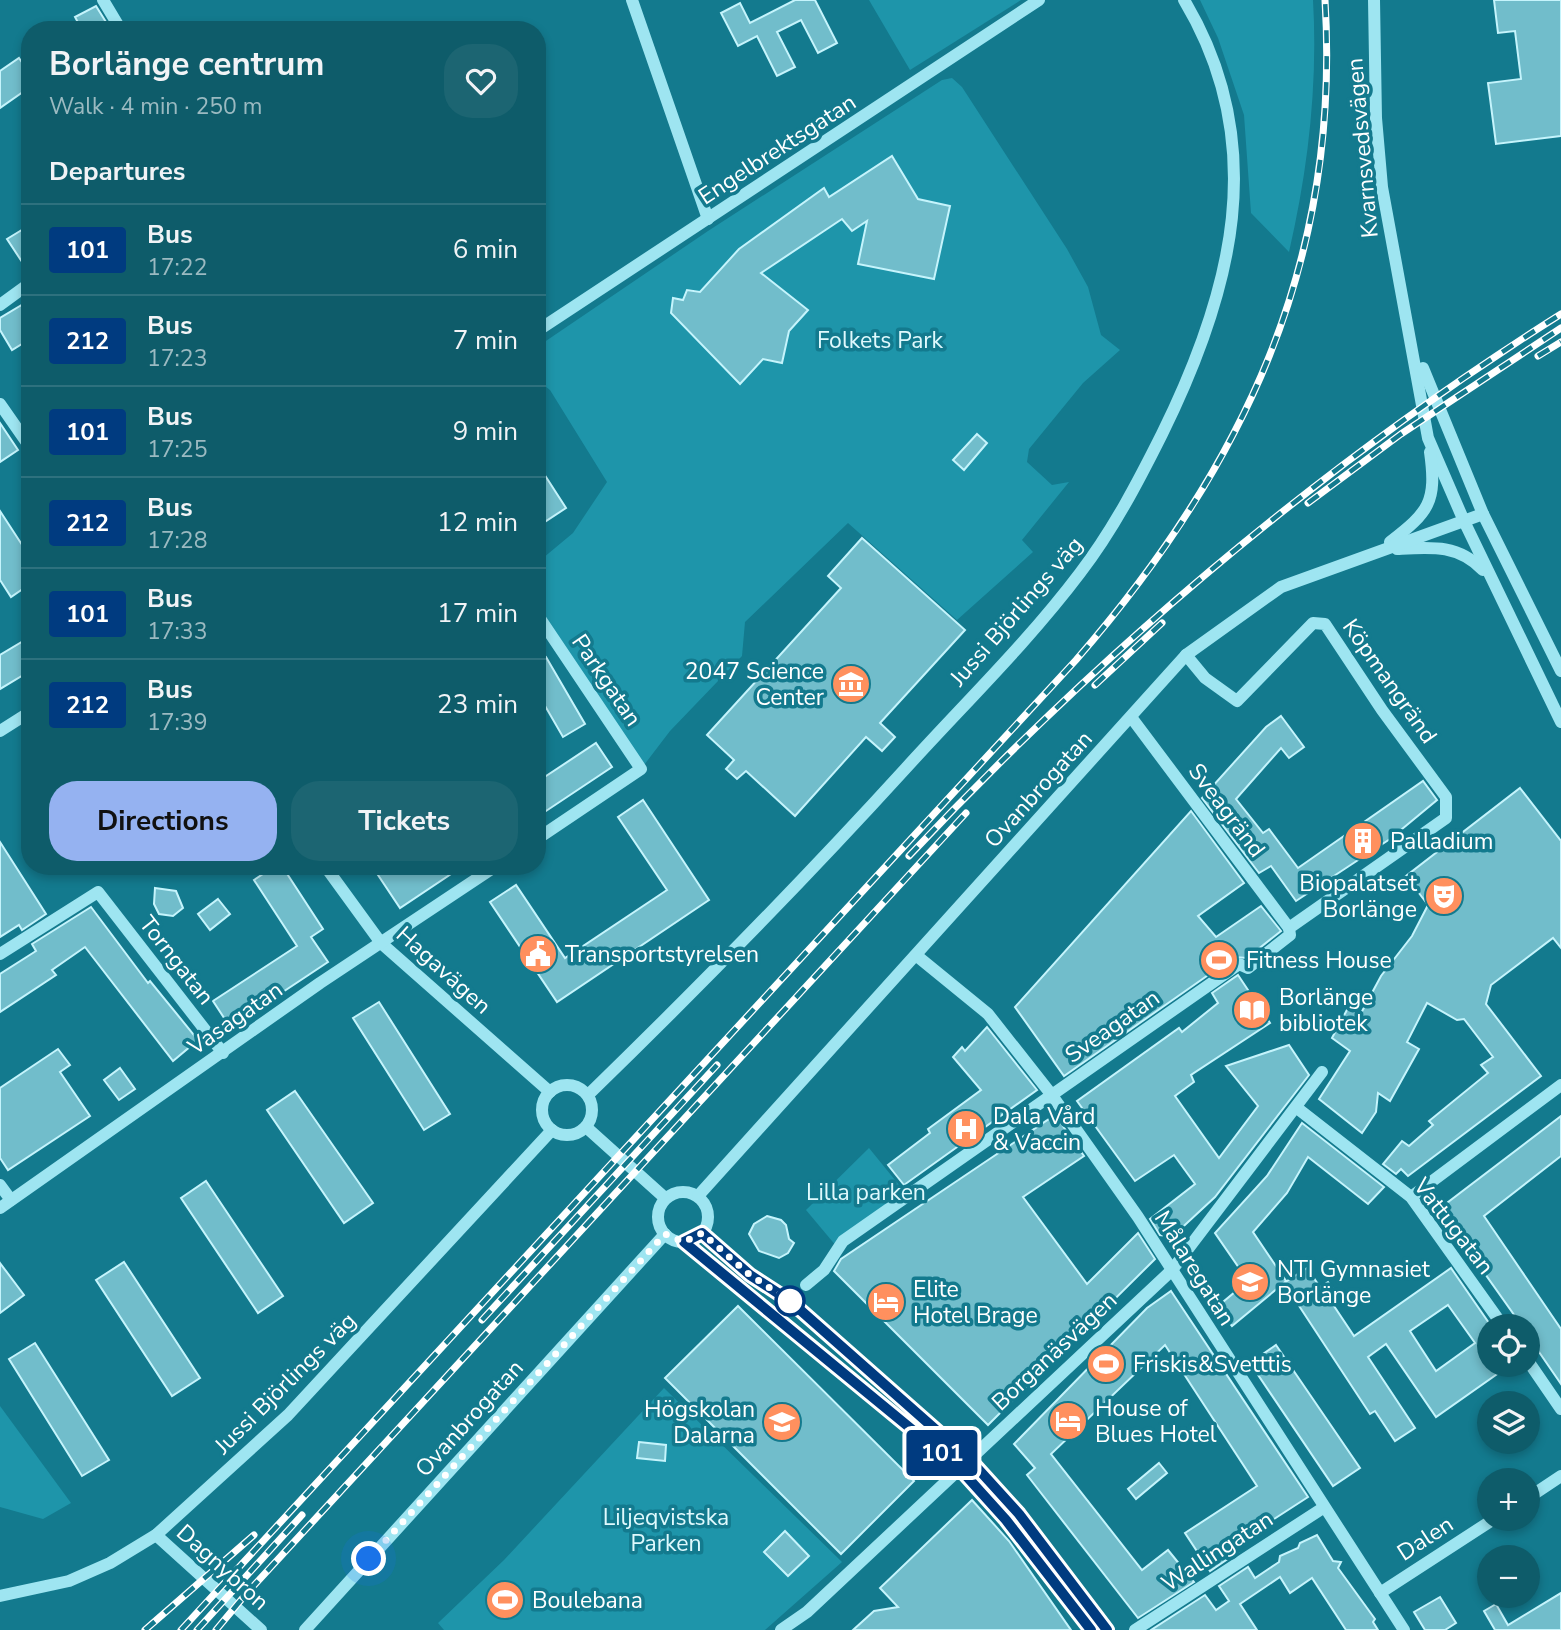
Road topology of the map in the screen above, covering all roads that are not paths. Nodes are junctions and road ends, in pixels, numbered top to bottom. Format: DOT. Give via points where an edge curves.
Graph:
graph roads {
  1 [pos="103,0"];
  2 [pos="632,0"];
  3 [pos="1039,0"];
  4 [pos="1184,0"];
  5 [pos="1374,0"];
  6 [pos="116,21"];
  7 [pos="708,219"];
  8 [pos="21,290"];
  9 [pos="0,305"];
  10 [pos="546,325"];
  11 [pos="1410,331"];
  12 [pos="0,404"];
  13 [pos="21,434"];
  14 [pos="1428,438"];
  15 [pos="1483,514"];
  16 [pos="1464,521"];
  17 [pos="1380,550"];
  18 [pos="1493,581"];
  19 [pos="546,627"];
  20 [pos="1186,655"];
  21 [pos="1561,671"];
  22 [pos="1131,717"];
  23 [pos="21,718"];
  24 [pos="1561,722"];
  25 [pos="0,731"];
  26 [pos="1446,818"];
  27 [pos="546,833"];
  28 [pos="331,875"];
  29 [pos="482,875"];
  30 [pos="1289,928"];
  31 [pos="380,943"];
  32 [pos="0,954"];
  33 [pos="917,956"];
  34 [pos="223,1053"];
  35 [pos="1322,1072"];
  36 [pos="1561,1085"];
  37 [pos="550,1092"];
  38 [pos="1051,1094"];
  39 [pos="588,1095"];
  40 [pos="1297,1108"];
  41 [pos="552,1130"];
  42 [pos="590,1130"];
  43 [pos="0,1185"];
  44 [pos="661,1195"];
  45 [pos="698,1196"];
  46 [pos="1411,1197"];
  47 [pos="5,1204"];
  48 [pos="702,1233"];
  49 [pos="665,1234"];
  50 [pos="684,1242"];
  51 [pos="1172,1270"];
  52 [pos="806,1285"];
  53 [pos="1494,1314"];
  54 [pos="1539,1377"];
  55 [pos="1561,1409"];
  56 [pos="965,1464"];
  57 [pos="1561,1476"];
  58 [pos="1540,1490"];
  59 [pos="1323,1508"];
  60 [pos="1477,1530"];
  61 [pos="156,1535"];
  62 [pos="1380,1593"];
  63 [pos="0,1595"];
  64 [pos="789,1628"];
  65 [pos="261,1630"];
  66 [pos="304,1630"];
  67 [pos="1091,1630"];
  68 [pos="1107,1630"];
  69 [pos="1135,1630"];
  70 [pos="1404,1630"];
  1 -- 6 [label="street"];
  2 -- 7 [label="street"];
  3 -- 7 [label="street, Engelbrektsgatan"];
  4 -- 39 [label="street, Jussi Björlings väg" via="1220,78 1229,114 1236,194 1233,224 1218,295 1196,361 1124,508 1058,600 838,843"];
  5 -- 11 [label="street, Kvarnsvedsvägen" via="1382,187"];
  7 -- 10 [label="street, Engelbrektsgatan"];
  8 -- 9 [label="street"];
  11 -- 14 [label="street, Kvarnsvedsvägen"];
  11 -- 15 [label="street, Kvarnsvedsvägen" via="1436,406"];
  12 -- 13 [label="street"];
  14 -- 16 [label="street, Kvarnsvedsvägen"];
  14 -- 17 [label="street" via="1433,478 1429,506"];
  15 -- 16 [label="street, Ovanbrogatan"];
  15 -- 21 [label="street, Kvarnsvedsvägen"];
  16 -- 17 [label="street, Ovanbrogatan"];
  16 -- 18 [label="street, Kvarnsvedsvägen"];
  17 -- 18 [label="street" via="1439,546 1472,558"];
  17 -- 20 [label="street, Ovanbrogatan" via="1281,587"];
  18 -- 24 [label="street, Kvarnsvedsvägen"];
  19 -- 27 [label="street, Parkgatan" via="641,769"];
  20 -- 22 [label="street, Ovanbrogatan"];
  20 -- 26 [label="street, Köpmangränd" via="1205,678 1237,701 1313,623 1325,624 1446,797"];
  22 -- 30 [label="street, Sveagränd"];
  22 -- 33 [label="street, Ovanbrogatan"];
  23 -- 25 [label="street"];
  26 -- 30 [label="street, Sveagatan"];
  28 -- 31 [label="street, Hagavägen"];
  29 -- 31 [label="street, Vasagatan"];
  30 -- 38 [label="street, Sveagatan" via="1290,935 1248,968 1239,964"];
  31 -- 34 [label="street, Vasagatan"];
  31 -- 37 [label="street, Hagavägen"];
  32 -- 34 [label="street, Torngatan" via="98,892"];
  33 -- 38 [label="street, Målaregatan" via="988,1014"];
  33 -- 45 [label="street, Ovanbrogatan"];
  34 -- 47 [label="street, Vasagatan"];
  35 -- 40 [label="street, Borganäsvägen"];
  36 -- 46 [label="street"];
  37 -- 39 [label="street" via="565,1085"];
  37 -- 41 [label="street" via="542,1107"];
  38 -- 51 [label="street, Målaregatan"];
  38 -- 52 [label="street, Sveagatan" via="844,1241 824,1270"];
  39 -- 42 [label="street" via="593,1111"];
  40 -- 46 [label="street, Vattugatan"];
  40 -- 51 [label="street, Borganäsvägen"];
  41 -- 42 [label="street" via="566,1136"];
  41 -- 61 [label="street, Jussi Björlings väg" via="288,1415"];
  42 -- 44 [label="street"];
  43 -- 47 [label="street"];
  44 -- 45 [label="street" via="681,1191"];
  44 -- 49 [label="street" via="658,1212"];
  45 -- 48 [label="street" via="707,1209"];
  46 -- 53 [label="street, Vattugatan"];
  48 -- 50 [label="street"];
  48 -- 56 [label="street" via="750,1275 790,1301"];
  49 -- 50 [label="street"];
  49 -- 66 [label="street, Ovanbrogatan"];
  50 -- 56 [label="street"];
  51 -- 56 [label="street, Borganäsvägen"];
  51 -- 59 [label="street, Målaregatan"];
  54 -- 55 [label="street"];
  56 -- 64 [label="street, Borganäsvägen"];
  56 -- 67 [label="street"];
  56 -- 68 [label="street" via="1019,1514"];
  57 -- 58 [label="street"];
  59 -- 62 [label="street, Målaregatan"];
  59 -- 69 [label="street, Wallingatan"];
  60 -- 62 [label="street, Dalen"];
  61 -- 63 [label="street, Jussi Björlings väg" via="69,1581"];
  61 -- 65 [label="street, Dagnybron"];
  62 -- 70 [label="street, Målaregatan"];
}
